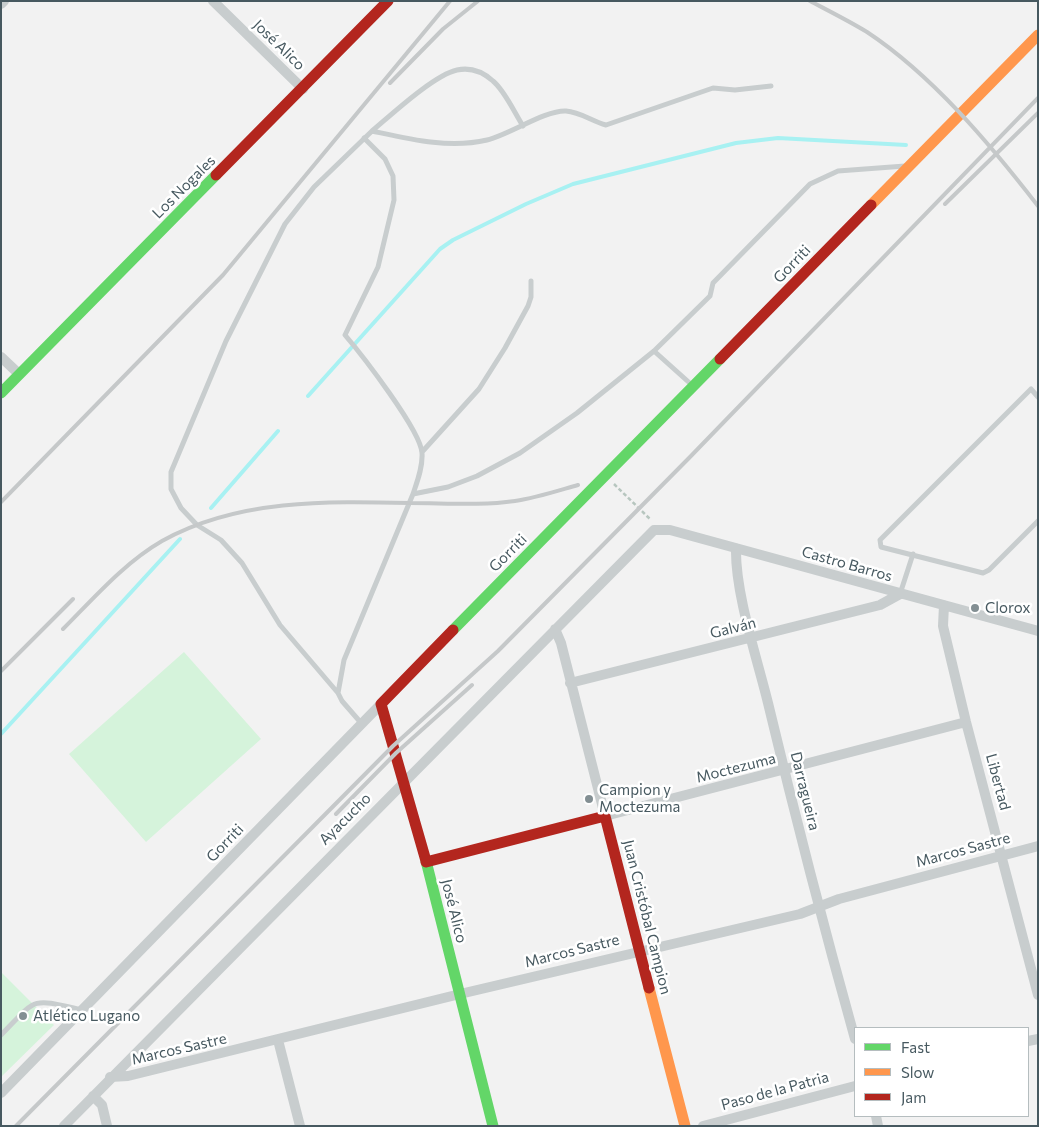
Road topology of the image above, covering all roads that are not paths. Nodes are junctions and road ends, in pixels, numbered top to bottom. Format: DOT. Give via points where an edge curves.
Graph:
graph roads {
  1 [pos="4,1"];
  2 [pos="213,1"];
  3 [pos="388,1"];
  4 [pos="1,4"];
  5 [pos="1038,35"];
  6 [pos="771,86"];
  7 [pos="303,89"];
  8 [pos="523,126"];
  9 [pos="372,131"];
  10 [pos="364,138"];
  11 [pos="910,166"];
  12 [pos="531,281"];
  13 [pos="654,351"];
  14 [pos="1,357"];
  15 [pos="19,374"];
  16 [pos="694,386"];
  17 [pos="1,393"];
  18 [pos="1038,397"];
  19 [pos="422,452"];
  20 [pos="413,494"];
  21 [pos="1038,522"];
  22 [pos="649,534"];
  23 [pos="736,548"];
  24 [pos="913,554"];
  25 [pos="900,594"];
  26 [pos="944,605"];
  27 [pos="555,629"];
  28 [pos="1038,631"];
  29 [pos="752,639"];
  30 [pos="570,683"];
  31 [pos="338,693"];
  32 [pos="381,704"];
  33 [pos="966,722"];
  34 [pos="362,724"];
  35 [pos="784,771"];
  36 [pos="404,781"];
  37 [pos="605,816"];
  38 [pos="1038,846"];
  39 [pos="1001,855"];
  40 [pos="426,862"];
  41 [pos="819,908"];
  42 [pos="640,950"];
  43 [pos="460,994"];
  44 [pos="1038,995"];
  45 [pos="82,1010"];
  46 [pos="1,1035"];
  47 [pos="854,1035"];
  48 [pos="278,1040"];
  49 [pos="110,1077"];
  50 [pos="854,1086"];
  51 [pos="1,1093"];
  52 [pos="93,1096"];
  53 [pos="64,1126"];
  54 [pos="107,1126"];
  55 [pos="300,1126"];
  56 [pos="493,1126"];
  57 [pos="684,1126"];
  58 [pos="703,1126"];
  1 -- 4 [label="street"];
  2 -- 7 [label="street, José Alico"];
  3 -- 7 [label="street, Los Nogales"];
  5 -- 11 [label="street, Gorriti"];
  6 -- 8 [label="lane" via="735,90 714,88 606,124 564,111"];
  7 -- 15 [label="street, Los Nogales"];
  8 -- 9 [label="lane" via="488,140 467,143 415,140"];
  8 -- 9 [label="lane" via="495,82 468,69 447,74"];
  9 -- 10 [label="lane"];
  10 -- 19 [label="lane" via="385,159 393,176 394,200 378,267 345,335 404,416"];
  10 -- 31 [label="lane" via="314,187 286,224 226,341 171,472 170,489 181,508 197,525 221,540 242,563 280,625"];
  11 -- 13 [label="lane" via="838,171 810,184 713,283 710,296"];
  11 -- 16 [label="street, Gorriti"];
  12 -- 19 [label="lane" via="528,306 506,348 479,389"];
  13 -- 16 [label="lane"];
  13 -- 20 [label="lane" via="520,454 448,487"];
  14 -- 15 [label="street"];
  15 -- 17 [label="street, Los Nogales"];
  16 -- 32 [label="street, Gorriti"];
  18 -- 24 [label="lane" via="1031,389 880,540 881,547"];
  19 -- 20 [label="lane"];
  20 -- 31 [label="lane" via="344,660"];
  21 -- 24 [label="lane" via="983,573"];
  22 -- 23 [label="street, Castro Barros" via="660,529 670,530"];
  22 -- 27 [label="street, Ayacucho"];
  23 -- 25 [label="street, Castro Barros"];
  23 -- 29 [label="street, Darragueira" via="736,567"];
  24 -- 25 [label="lane"];
  25 -- 26 [label="street, Castro Barros"];
  25 -- 29 [label="street, Galván" via="880,605"];
  26 -- 28 [label="street, Castro Barros"];
  26 -- 33 [label="street, Libertad" via="943,626"];
  27 -- 30 [label="street, Juan Cristóbal Campion"];
  27 -- 36 [label="street, Ayacucho"];
  29 -- 30 [label="street, Galván"];
  29 -- 35 [label="street, Darragueira"];
  30 -- 37 [label="street, Juan Cristóbal Campion"];
  31 -- 34 [label="lane"];
  32 -- 34 [label="street, Gorriti"];
  32 -- 36 [label="street, José Alico"];
  33 -- 35 [label="street, Moctezuma"];
  33 -- 39 [label="street, Libertad"];
  34 -- 45 [label="street, Gorriti"];
  35 -- 37 [label="street, Moctezuma"];
  35 -- 41 [label="street, Darragueira"];
  36 -- 40 [label="street, José Alico"];
  36 -- 49 [label="street, Ayacucho"];
  37 -- 40 [label="street, Moctezuma"];
  37 -- 42 [label="street, Juan Cristóbal Campion"];
  38 -- 39 [label="street, Marcos Sastre"];
  39 -- 41 [label="street, Marcos Sastre" via="840,899"];
  39 -- 44 [label="street, Libertad"];
  40 -- 43 [label="street, José Alico"];
  41 -- 42 [label="street, Marcos Sastre"];
  41 -- 47 [label="street, Darragueira"];
  42 -- 43 [label="street, Marcos Sastre"];
  42 -- 57 [label="street, Juan Cristóbal Campion"];
  43 -- 48 [label="street, Marcos Sastre"];
  43 -- 56 [label="street, José Alico"];
  45 -- 46 [label="lane" via="39,1001 28,1006"];
  45 -- 51 [label="street, Gorriti"];
  48 -- 49 [label="street, Marcos Sastre" via="128,1076"];
  48 -- 55 [label="street"];
  49 -- 52 [label="street, Ayacucho"];
  50 -- 58 [label="street, Paso de la Patria"];
  52 -- 53 [label="street, Ayacucho"];
  52 -- 54 [label="street" via="102,1105"];
}
